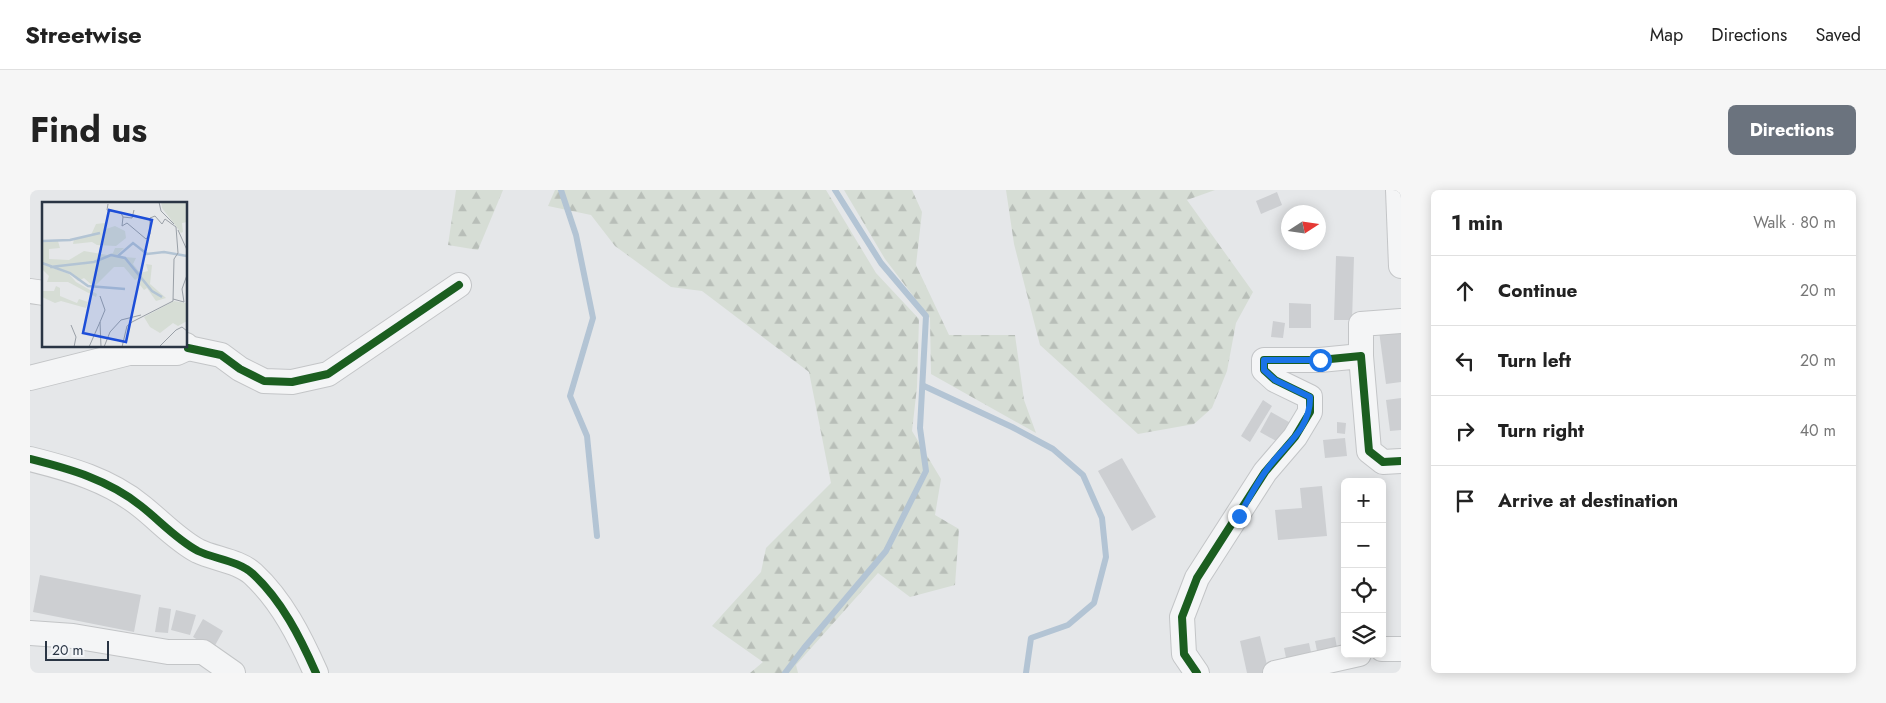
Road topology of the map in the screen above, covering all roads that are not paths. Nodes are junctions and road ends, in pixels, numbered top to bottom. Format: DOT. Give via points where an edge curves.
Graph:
graph roads {
  1 [pos="1398,190"];
  2 [pos="1401,266"];
  3 [pos="459,285"];
  4 [pos="1401,321"];
  5 [pos="188,346"];
  6 [pos="184,348"];
  7 [pos="1361,356"];
  8 [pos="30,378"];
  9 [pos="30,459"];
  10 [pos="1401,461"];
  11 [pos="30,633"];
  12 [pos="1386,649"];
  13 [pos="1401,649"];
  14 [pos="1341,658"];
  15 [pos="233,673"];
  16 [pos="316,673"];
  17 [pos="1197,673"];
  18 [pos="1275,673"];
  1 -- 2 [label="street"];
  3 -- 5 [label="street" via="328,374 292,382 264,381 221,355"];
  4 -- 7 [label="street" via="1361,324"];
  6 -- 8 [label="street" via="176,353 129,353"];
  7 -- 10 [label="street" via="1369,451 1383,462"];
  7 -- 17 [label="street" via="1264,360 1264,370 1275,380 1310,397 1310,412 1296,437 1265,472 1197,578 1182,617 1184,654"];
  9 -- 16 [label="street" via="104,482 140,504 197,550 251,572 268,588 288,617"];
  11 -- 15 [label="street" via="73,636 168,652 203,652"];
  12 -- 13 [label="street"];
  14 -- 18 [label="street"];
}
